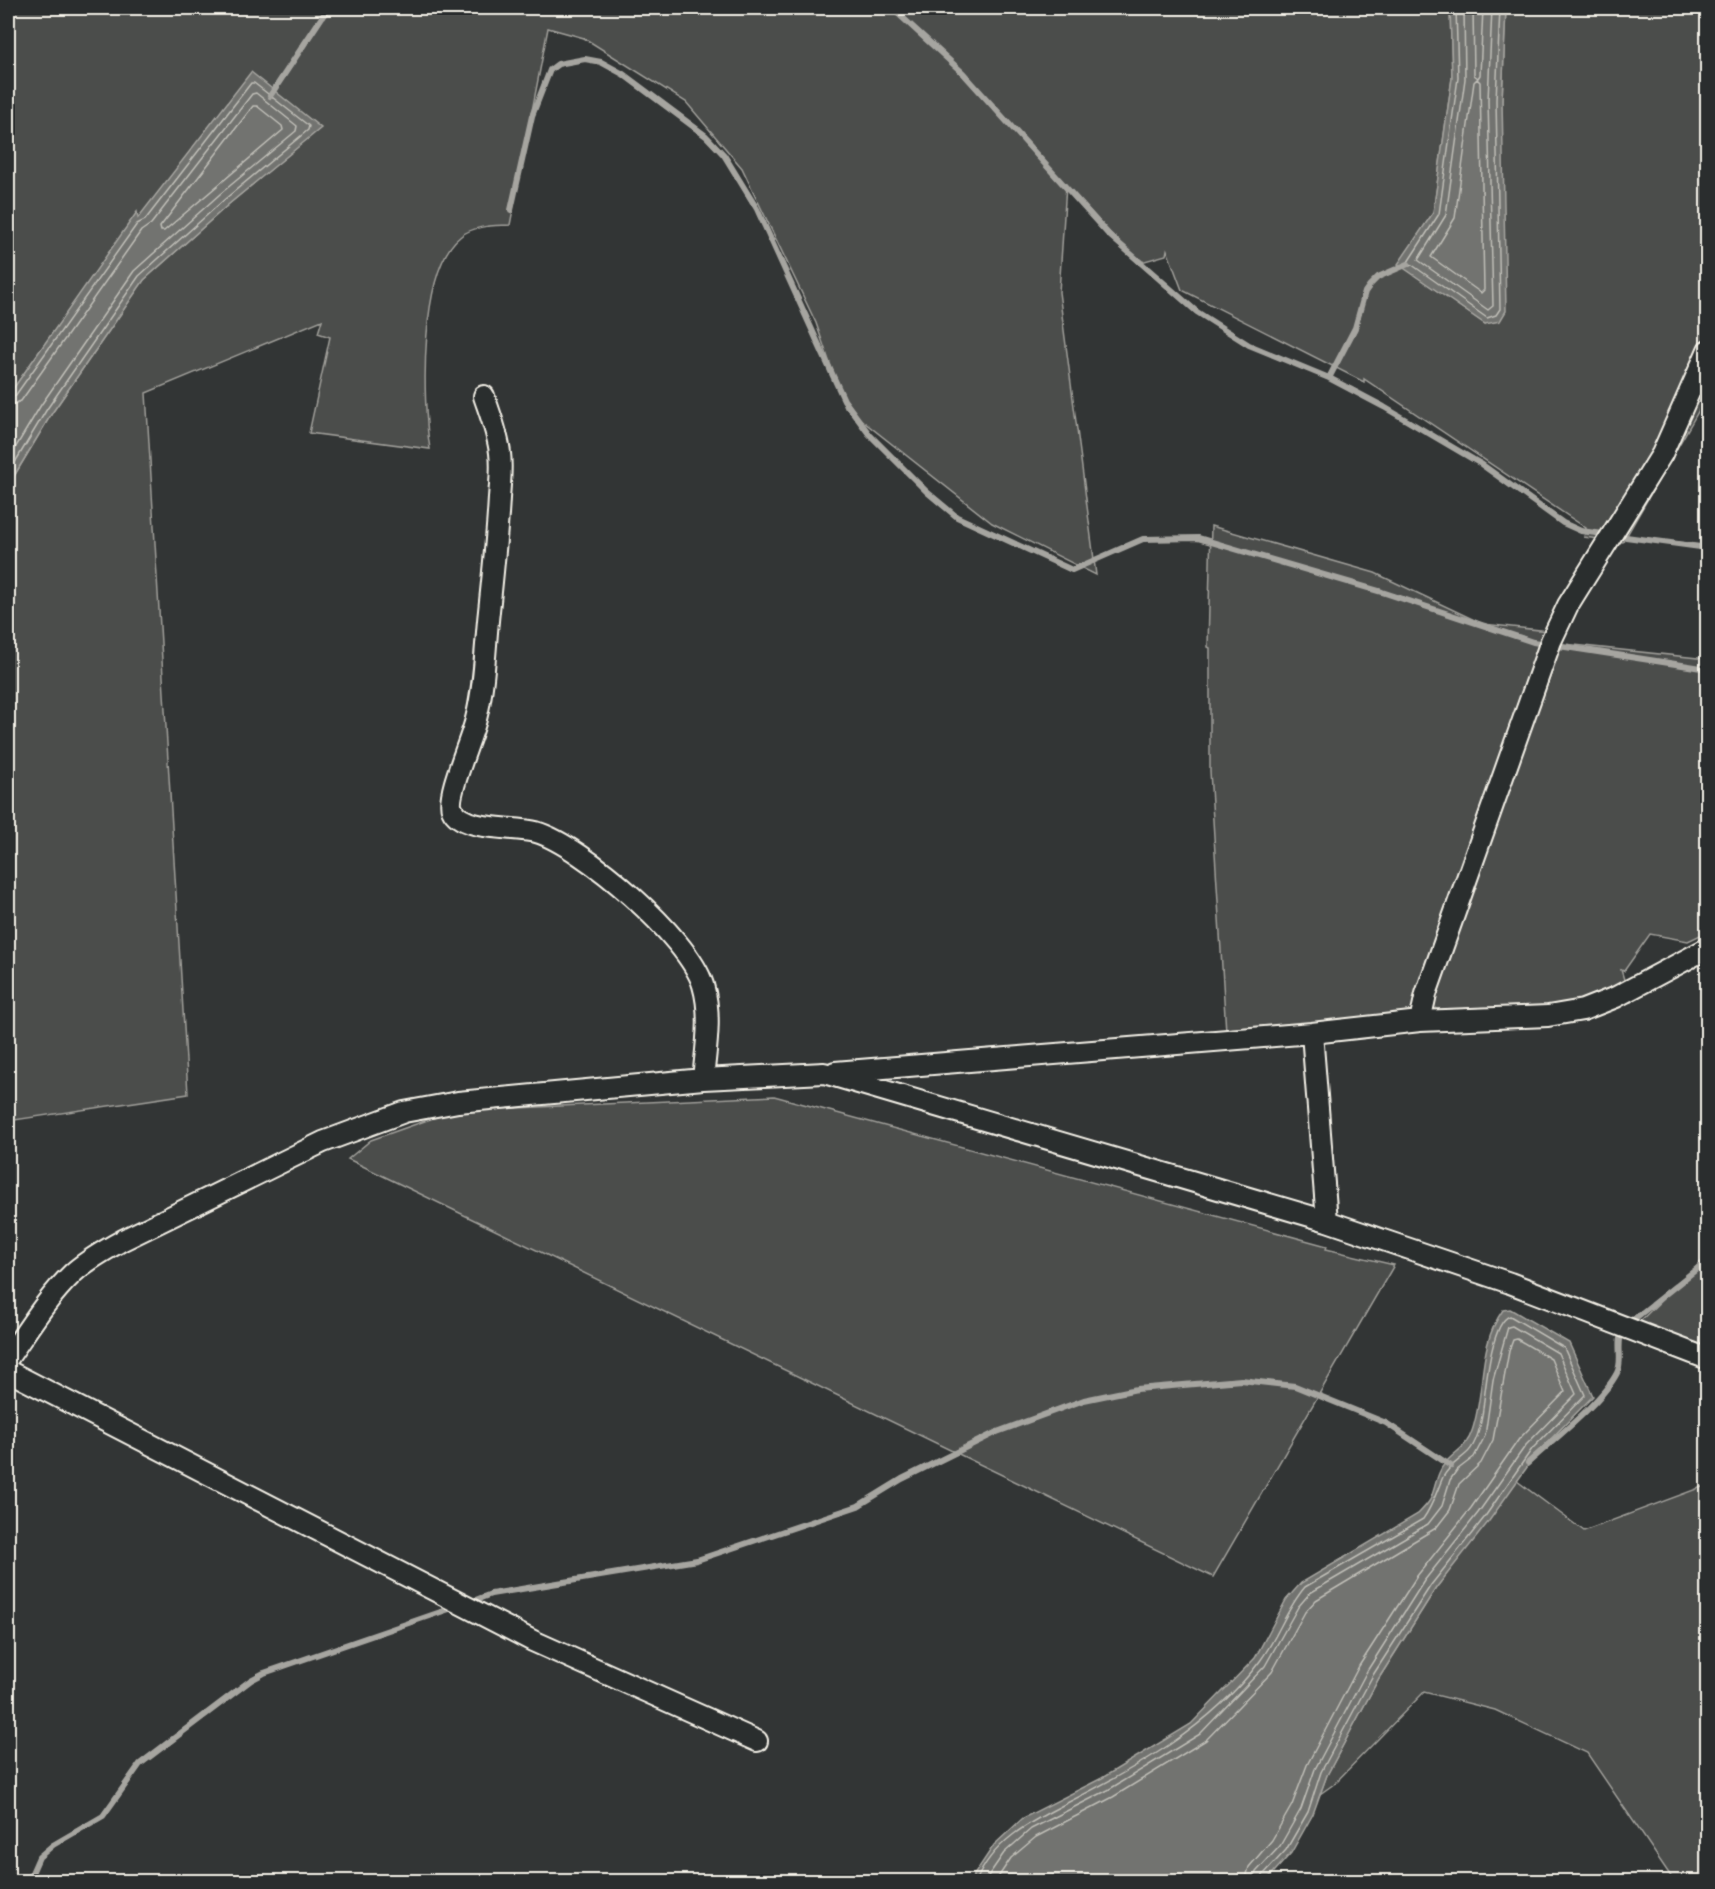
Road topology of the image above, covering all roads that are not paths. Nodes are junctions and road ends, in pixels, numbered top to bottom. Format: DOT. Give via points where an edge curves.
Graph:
graph roads {
  1 [pos="1707,350"];
  2 [pos="484,396"];
  3 [pos="1707,948"];
  4 [pos="1420,1021"];
  5 [pos="1312,1033"];
  6 [pos="825,1073"];
  7 [pos="703,1079"];
  8 [pos="1327,1221"];
  9 [pos="8,1358"];
  10 [pos="1707,1359"];
  11 [pos="8,1371"];
  12 [pos="757,1741"];
  1 -- 4 [label="street" via="1662,454 1568,605 1551,641 1426,994"];
  2 -- 7 [label="street" via="500,450 495,562 477,714 471,742 450,795 452,808 460,819 476,824 533,831 559,840 616,883 674,940 703,983 707,1003"];
  3 -- 4 [label="street" via="1616,997 1583,1010 1548,1016"];
  4 -- 5 [label="street"];
  5 -- 6 [label="street"];
  5 -- 8 [label="street"];
  6 -- 7 [label="street"];
  6 -- 8 [label="street"];
  7 -- 9 [label="street" via="458,1102 370,1123 323,1142 94,1257 73,1273 44,1305"];
  8 -- 10 [label="street" via="1510,1283"];
  11 -- 12 [label="street" via="532,1641"];
}
